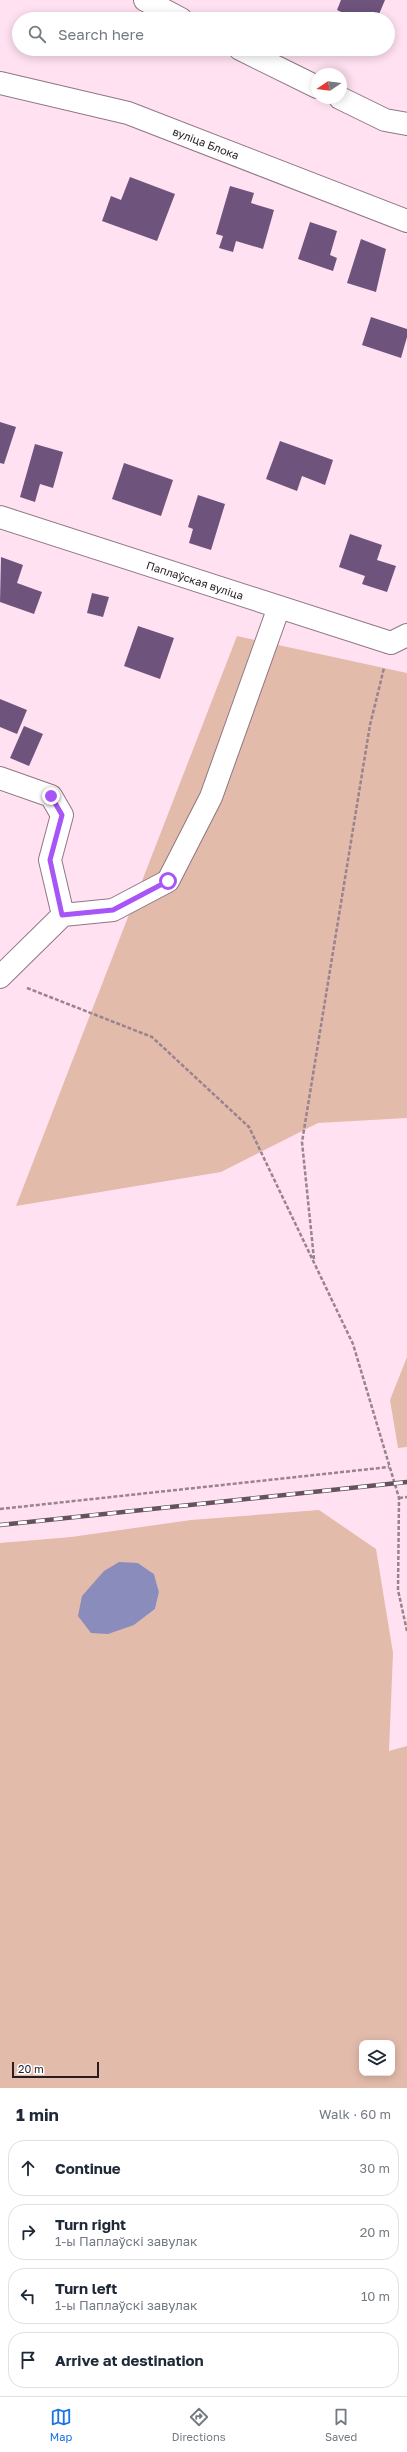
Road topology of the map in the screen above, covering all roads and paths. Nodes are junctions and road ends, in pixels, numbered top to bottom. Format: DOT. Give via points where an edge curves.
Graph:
graph roads {
  1 [pos="145,0"];
  2 [pos="168,12"];
  3 [pos="254,56"];
  4 [pos="0,83"];
  5 [pos="311,84"];
  6 [pos="347,101"];
  7 [pos="407,124"];
  8 [pos="407,220"];
  9 [pos="0,517"];
  10 [pos="278,607"];
  11 [pos="399,639"];
  12 [pos="0,778"];
  13 [pos="62,915"];
  14 [pos="0,977"];
  15 [pos="21,985"];
  16 [pos="314,1262"];
  17 [pos="389,1467"];
  18 [pos="407,1497"];
  19 [pos="399,1498"];
  20 [pos="0,1509"];
  21 [pos="407,1631"];
  1 -- 2 [label="street"];
  3 -- 5 [label="street"];
  4 -- 8 [label="street, вуліца Блока" via="128,113"];
  6 -- 7 [label="street" via="385,120"];
  9 -- 10 [label="street, Паплаўская вуліца"];
  10 -- 11 [label="street, Паплаўская вуліца"];
  10 -- 13 [label="street" via="211,797 168,881 113,910"];
  11 -- 16 [label="path" via="370,724 302,1142"];
  12 -- 13 [label="street" via="51,796 62,815 50,860"];
  13 -- 14 [label="street"];
  15 -- 16 [label="path" via="152,1038 249,1127"];
  16 -- 17 [label="path" via="353,1344"];
  17 -- 19 [label="path"];
  17 -- 20 [label="path"];
  18 -- 19 [label="path"];
  19 -- 21 [label="path" via="398,1590"];
}
